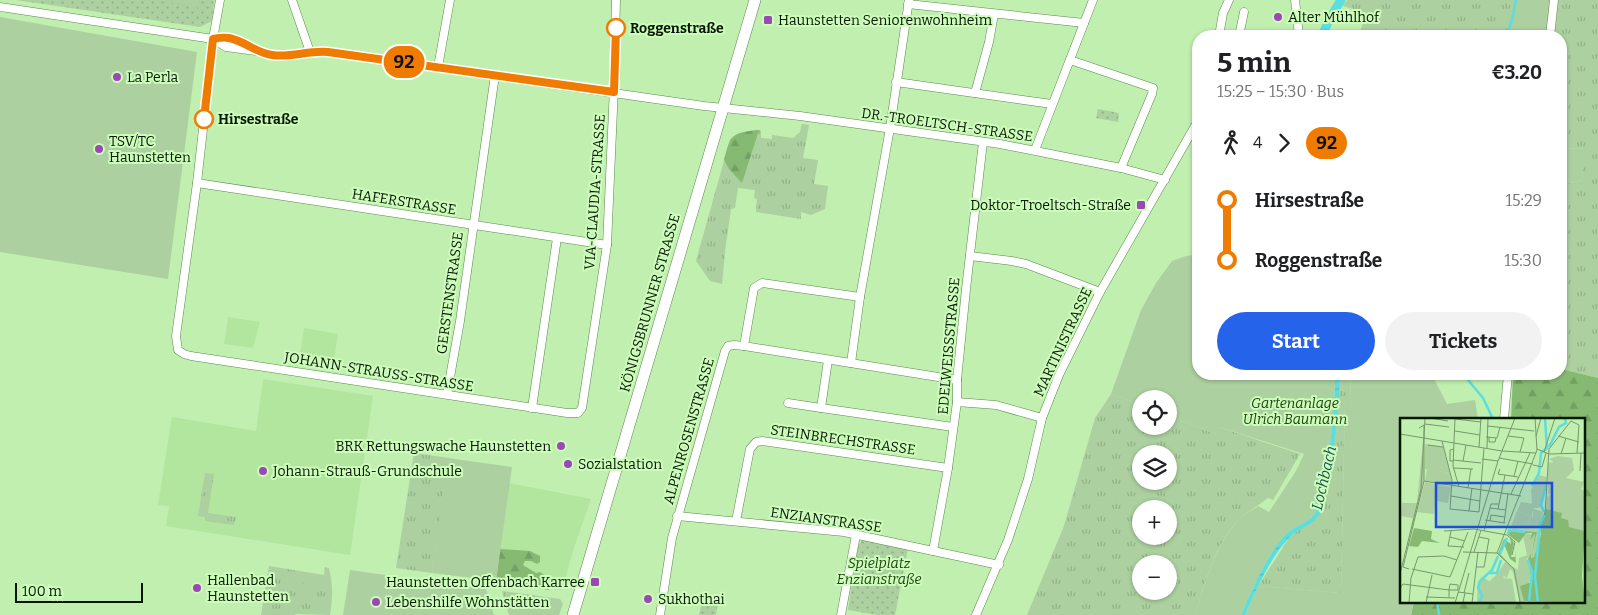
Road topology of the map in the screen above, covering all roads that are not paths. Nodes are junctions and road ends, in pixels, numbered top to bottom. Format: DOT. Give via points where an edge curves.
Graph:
graph roads {
  1 [pos="220,0"];
  2 [pos="292,0"];
  3 [pos="450,0"];
  4 [pos="616,0"];
  5 [pos="755,0"];
  6 [pos="1093,0"];
  7 [pos="1229,0"];
  8 [pos="1295,0"];
  9 [pos="1554,0"];
  10 [pos="908,2"];
  11 [pos="0,7"];
  12 [pos="1244,12"];
  13 [pos="994,14"];
  14 [pos="1084,23"];
  15 [pos="1220,30"];
  16 [pos="1240,30"];
  17 [pos="1298,30"];
  18 [pos="1551,30"];
  19 [pos="213,39"];
  20 [pos="310,52"];
  21 [pos="1070,60"];
  22 [pos="438,66"];
  23 [pos="495,76"];
  24 [pos="896,82"];
  25 [pos="614,92"];
  26 [pos="975,93"];
  27 [pos="1052,104"];
  28 [pos="723,108"];
  29 [pos="890,128"];
  30 [pos="1192,133"];
  31 [pos="983,142"];
  32 [pos="1034,150"];
  33 [pos="1121,168"];
  34 [pos="1165,180"];
  35 [pos="197,183"];
  36 [pos="473,225"];
  37 [pos="557,238"];
  38 [pos="607,245"];
  39 [pos="970,256"];
  40 [pos="1100,292"];
  41 [pos="860,297"];
  42 [pos="744,346"];
  43 [pos="828,360"];
  44 [pos="851,363"];
  45 [pos="957,380"];
  46 [pos="1507,380"];
  47 [pos="447,394"];
  48 [pos="957,402"];
  49 [pos="788,403"];
  50 [pos="532,408"];
  51 [pos="821,408"];
  52 [pos="578,413"];
  53 [pos="1042,418"];
  54 [pos="1504,418"];
  55 [pos="953,427"];
  56 [pos="948,468"];
  57 [pos="677,516"];
  58 [pos="736,521"];
  59 [pos="856,535"];
  60 [pos="933,551"];
  61 [pos="999,565"];
  62 [pos="573,615"];
  63 [pos="660,615"];
  64 [pos="841,615"];
  65 [pos="976,615"];
  1 -- 19 [label="street"];
  2 -- 20 [label="street"];
  3 -- 22 [label="street"];
  4 -- 25 [label="street, VIA-CLAUDIA-STRASSE"];
  5 -- 28 [label="main road, KÖNIGSBRUNNER STRASSE"];
  6 -- 14 [label="street"];
  7 -- 15 [label="street"];
  8 -- 17 [label="street"];
  9 -- 18 [label="street"];
  10 -- 13 [label="street"];
  10 -- 24 [label="street"];
  11 -- 19 [label="street"];
  12 -- 16 [label="street"];
  13 -- 14 [label="street"];
  13 -- 26 [label="street"];
  14 -- 21 [label="street"];
  19 -- 20 [label="street" via="226,47 272,55"];
  19 -- 35 [label="street"];
  20 -- 22 [label="street"];
  21 -- 27 [label="street"];
  21 -- 33 [label="street" via="1153,88"];
  22 -- 23 [label="street"];
  23 -- 25 [label="street"];
  23 -- 36 [label="street, GERSTENSTRASSE"];
  24 -- 26 [label="street"];
  24 -- 29 [label="street"];
  25 -- 28 [label="street"];
  25 -- 38 [label="street, VIA-CLAUDIA-STRASSE"];
  26 -- 27 [label="street"];
  27 -- 32 [label="street"];
  28 -- 29 [label="street, DR.-TROELTSCH-STRASSE"];
  28 -- 62 [label="main road, KÖNIGSBRUNNER STRASSE"];
  29 -- 31 [label="street, DR.-TROELTSCH-STRASSE"];
  29 -- 41 [label="street"];
  30 -- 34 [label="street, MARTINISTRASSE"];
  31 -- 32 [label="street, DR.-TROELTSCH-STRASSE"];
  31 -- 39 [label="street, EDELWEISSSTRASSE"];
  32 -- 33 [label="street, DR.-TROELTSCH-STRASSE"];
  33 -- 34 [label="street, DR.-TROELTSCH-STRASSE"];
  34 -- 40 [label="street, MARTINISTRASSE"];
  35 -- 36 [label="street, HAFERSTRASSE"];
  35 -- 47 [label="street, JOHANN-STRAUSS-STRASSE" via="176,336 178,350 191,356"];
  36 -- 37 [label="street, HAFERSTRASSE"];
  36 -- 47 [label="street, GERSTENSTRASSE"];
  37 -- 38 [label="street, HAFERSTRASSE"];
  37 -- 50 [label="street"];
  38 -- 52 [label="street, VIA-CLAUDIA-STRASSE" via="584,400"];
  39 -- 40 [label="street" via="1026,264"];
  39 -- 45 [label="street, EDELWEISSSTRASSE"];
  40 -- 53 [label="street, MARTINISTRASSE" via="1059,375"];
  41 -- 42 [label="street" via="762,283 754,288"];
  41 -- 44 [label="street"];
  42 -- 43 [label="street"];
  42 -- 57 [label="street, ALPENROSENSTRASSE" via="728,346 725,351"];
  43 -- 44 [label="street"];
  43 -- 51 [label="street"];
  44 -- 45 [label="street"];
  45 -- 48 [label="street, EDELWEISSSTRASSE"];
  46 -- 54 [label="street"];
  47 -- 50 [label="street, JOHANN-STRAUSS-STRASSE"];
  48 -- 53 [label="street" via="996,405"];
  48 -- 55 [label="street, EDELWEISSSTRASSE"];
  49 -- 51 [label="street"];
  50 -- 52 [label="street, JOHANN-STRAUSS-STRASSE"];
  51 -- 55 [label="street"];
  53 -- 61 [label="street, MARTINISTRASSE" via="1019,507"];
  55 -- 56 [label="street, EDELWEISSSTRASSE"];
  56 -- 58 [label="street, STEINBRECHSTRASSE" via="756,442 750,449"];
  56 -- 60 [label="street, EDELWEISSSTRASSE"];
  57 -- 58 [label="street, ENZIANSTRASSE"];
  57 -- 63 [label="street, ALPENROSENSTRASSE"];
  58 -- 59 [label="street, ENZIANSTRASSE"];
  59 -- 60 [label="street, ENZIANSTRASSE"];
  59 -- 64 [label="street"];
  60 -- 61 [label="street, ENZIANSTRASSE"];
  61 -- 65 [label="street, MARTINISTRASSE"];
}
